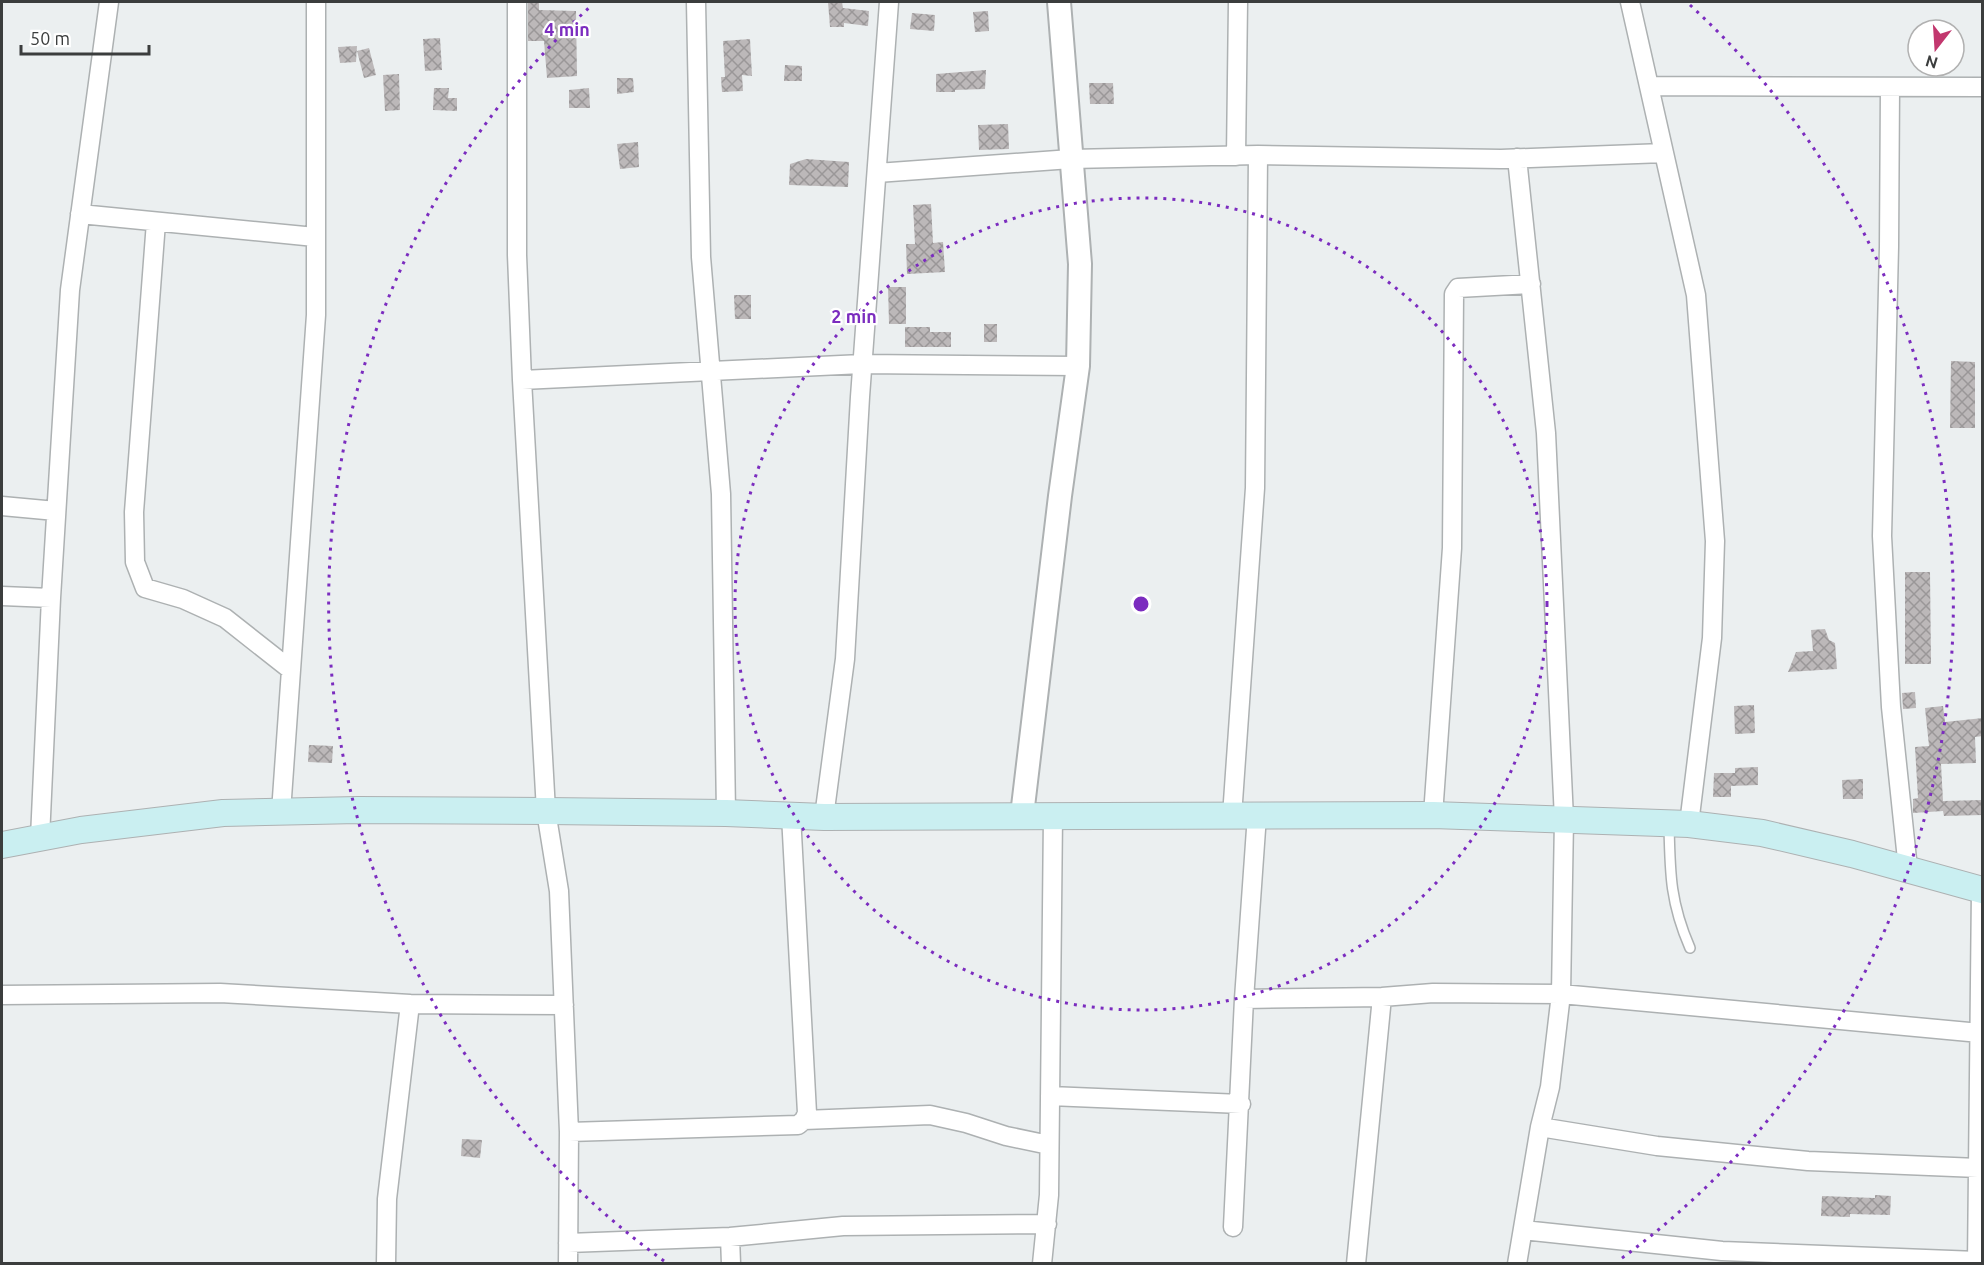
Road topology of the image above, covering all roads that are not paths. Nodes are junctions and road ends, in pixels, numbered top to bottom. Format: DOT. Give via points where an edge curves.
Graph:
graph roads {
  1 [pos="108,2"];
  2 [pos="316,2"];
  3 [pos="517,2"];
  4 [pos="696,2"];
  5 [pos="889,2"];
  6 [pos="1059,2"];
  7 [pos="1238,2"];
  8 [pos="1630,2"];
  9 [pos="1649,86"];
  10 [pos="1890,87"];
  11 [pos="1983,87"];
  12 [pos="1664,153"];
  13 [pos="1258,155"];
  14 [pos="1236,156"];
  15 [pos="1517,158"];
  16 [pos="1071,159"];
  17 [pos="877,173"];
  18 [pos="80,214"];
  19 [pos="156,222"];
  20 [pos="315,237"];
  21 [pos="1531,284"];
  22 [pos="862,364"];
  23 [pos="1078,366"];
  24 [pos="711,372"];
  25 [pos="522,380"];
  26 [pos="2,506"];
  27 [pos="56,512"];
  28 [pos="2,596"];
  29 [pos="51,598"];
  30 [pos="291,670"];
  31 [pos="546,811"];
  32 [pos="281,812"];
  33 [pos="726,813"];
  34 [pos="791,815"];
  35 [pos="1022,815"];
  36 [pos="1053,815"];
  37 [pos="1244,815"];
  38 [pos="1433,815"];
  39 [pos="824,817"];
  40 [pos="1564,819"];
  41 [pos="1679,823"];
  42 [pos="40,838"];
  43 [pos="2,845"];
  44 [pos="1908,869"];
  45 [pos="1982,889"];
  46 [pos="1690,948"];
  47 [pos="1561,994"];
  48 [pos="2,995"];
  49 [pos="1382,997"];
  50 [pos="1245,999"];
  51 [pos="410,1005"];
  52 [pos="564,1005"];
  53 [pos="1980,1033"];
  54 [pos="1050,1096"];
  55 [pos="1241,1104"];
  56 [pos="804,1120"];
  57 [pos="1540,1127"];
  58 [pos="568,1132"];
  59 [pos="1049,1145"];
  60 [pos="1978,1168"];
  61 [pos="1047,1224"];
  62 [pos="1233,1227"];
  63 [pos="1523,1230"];
  64 [pos="730,1237"];
  65 [pos="568,1244"];
  66 [pos="1977,1262"];
  67 [pos="386,1263"];
  68 [pos="568,1263"];
  69 [pos="731,1263"];
  70 [pos="1042,1263"];
  71 [pos="1356,1263"];
  72 [pos="1516,1263"];
  1 -- 18 [label="street"];
  2 -- 20 [label="street"];
  3 -- 25 [label="street" via="517,255"];
  4 -- 24 [label="street" via="701,257"];
  5 -- 17 [label="street"];
  6 -- 16 [label="street"];
  7 -- 14 [label="street"];
  8 -- 9 [label="street"];
  9 -- 10 [label="street"];
  9 -- 12 [label="street"];
  10 -- 11 [label="street"];
  10 -- 44 [label="street" via="1882,536 1892,707"];
  12 -- 15 [label="street"];
  12 -- 41 [label="street" via="1696,295 1715,541 1712,638"];
  13 -- 14 [label="street"];
  13 -- 15 [label="street"];
  13 -- 37 [label="street" via="1255,488"];
  14 -- 16 [label="street"];
  15 -- 21 [label="street"];
  16 -- 17 [label="street"];
  16 -- 23 [label="street" via="1080,264"];
  17 -- 22 [label="street"];
  18 -- 19 [label="street"];
  18 -- 27 [label="street" via="70,290"];
  19 -- 20 [label="street"];
  19 -- 30 [label="street" via="134,512 135,562 145,588 183,599 225,618"];
  20 -- 30 [label="street" via="316,315"];
  21 -- 38 [label="street" via="1458,288 1454,294 1452,548"];
  21 -- 40 [label="street" via="1546,433"];
  22 -- 23 [label="street"];
  22 -- 24 [label="street"];
  22 -- 39 [label="street" via="845,659"];
  23 -- 35 [label="street"];
  24 -- 25 [label="street"];
  24 -- 33 [label="street" via="721,494"];
  25 -- 31 [label="street"];
  26 -- 27 [label="street"];
  27 -- 29 [label="street"];
  28 -- 29 [label="street"];
  29 -- 42 [label="street"];
  30 -- 32 [label="street"];
  31 -- 32 [label="main road"];
  31 -- 33 [label="main road"];
  31 -- 52 [label="street" via="559,891"];
  32 -- 42 [label="main road" via="223,813"];
  33 -- 34 [label="main road"];
  34 -- 39 [label="main road"];
  34 -- 56 [label="street" via="807,1113"];
  35 -- 36 [label="main road"];
  35 -- 39 [label="main road"];
  36 -- 37 [label="main road"];
  36 -- 54 [label="street"];
  37 -- 38 [label="main road"];
  37 -- 50 [label="street"];
  38 -- 40 [label="main road"];
  40 -- 41 [label="main road"];
  40 -- 47 [label="street"];
  41 -- 44 [label="main road" via="1762,833"];
  41 -- 46 [label="lane" via="1671,887 1679,924"];
  42 -- 43 [label="main road"];
  44 -- 45 [label="main road"];
  45 -- 53 [label="street"];
  47 -- 49 [label="street" via="1433,993"];
  47 -- 53 [label="street"];
  47 -- 57 [label="street" via="1550,1087"];
  48 -- 51 [label="street" via="220,993"];
  49 -- 50 [label="street"];
  49 -- 71 [label="street"];
  50 -- 55 [label="street"];
  51 -- 52 [label="street"];
  51 -- 67 [label="street" via="387,1199"];
  52 -- 58 [label="street"];
  53 -- 60 [label="street"];
  54 -- 55 [label="street"];
  54 -- 59 [label="street"];
  55 -- 62 [label="street"];
  56 -- 58 [label="street" via="798,1125"];
  56 -- 59 [label="street" via="930,1115"];
  57 -- 60 [label="street" via="1657,1146 1784,1158"];
  57 -- 63 [label="street"];
  58 -- 65 [label="street"];
  59 -- 61 [label="street"];
  60 -- 66 [label="street"];
  61 -- 64 [label="street" via="843,1226"];
  61 -- 70 [label="street"];
  63 -- 66 [label="street" via="1722,1251"];
  63 -- 72 [label="street"];
  64 -- 65 [label="street"];
  64 -- 69 [label="street"];
  65 -- 68 [label="street"];
}
